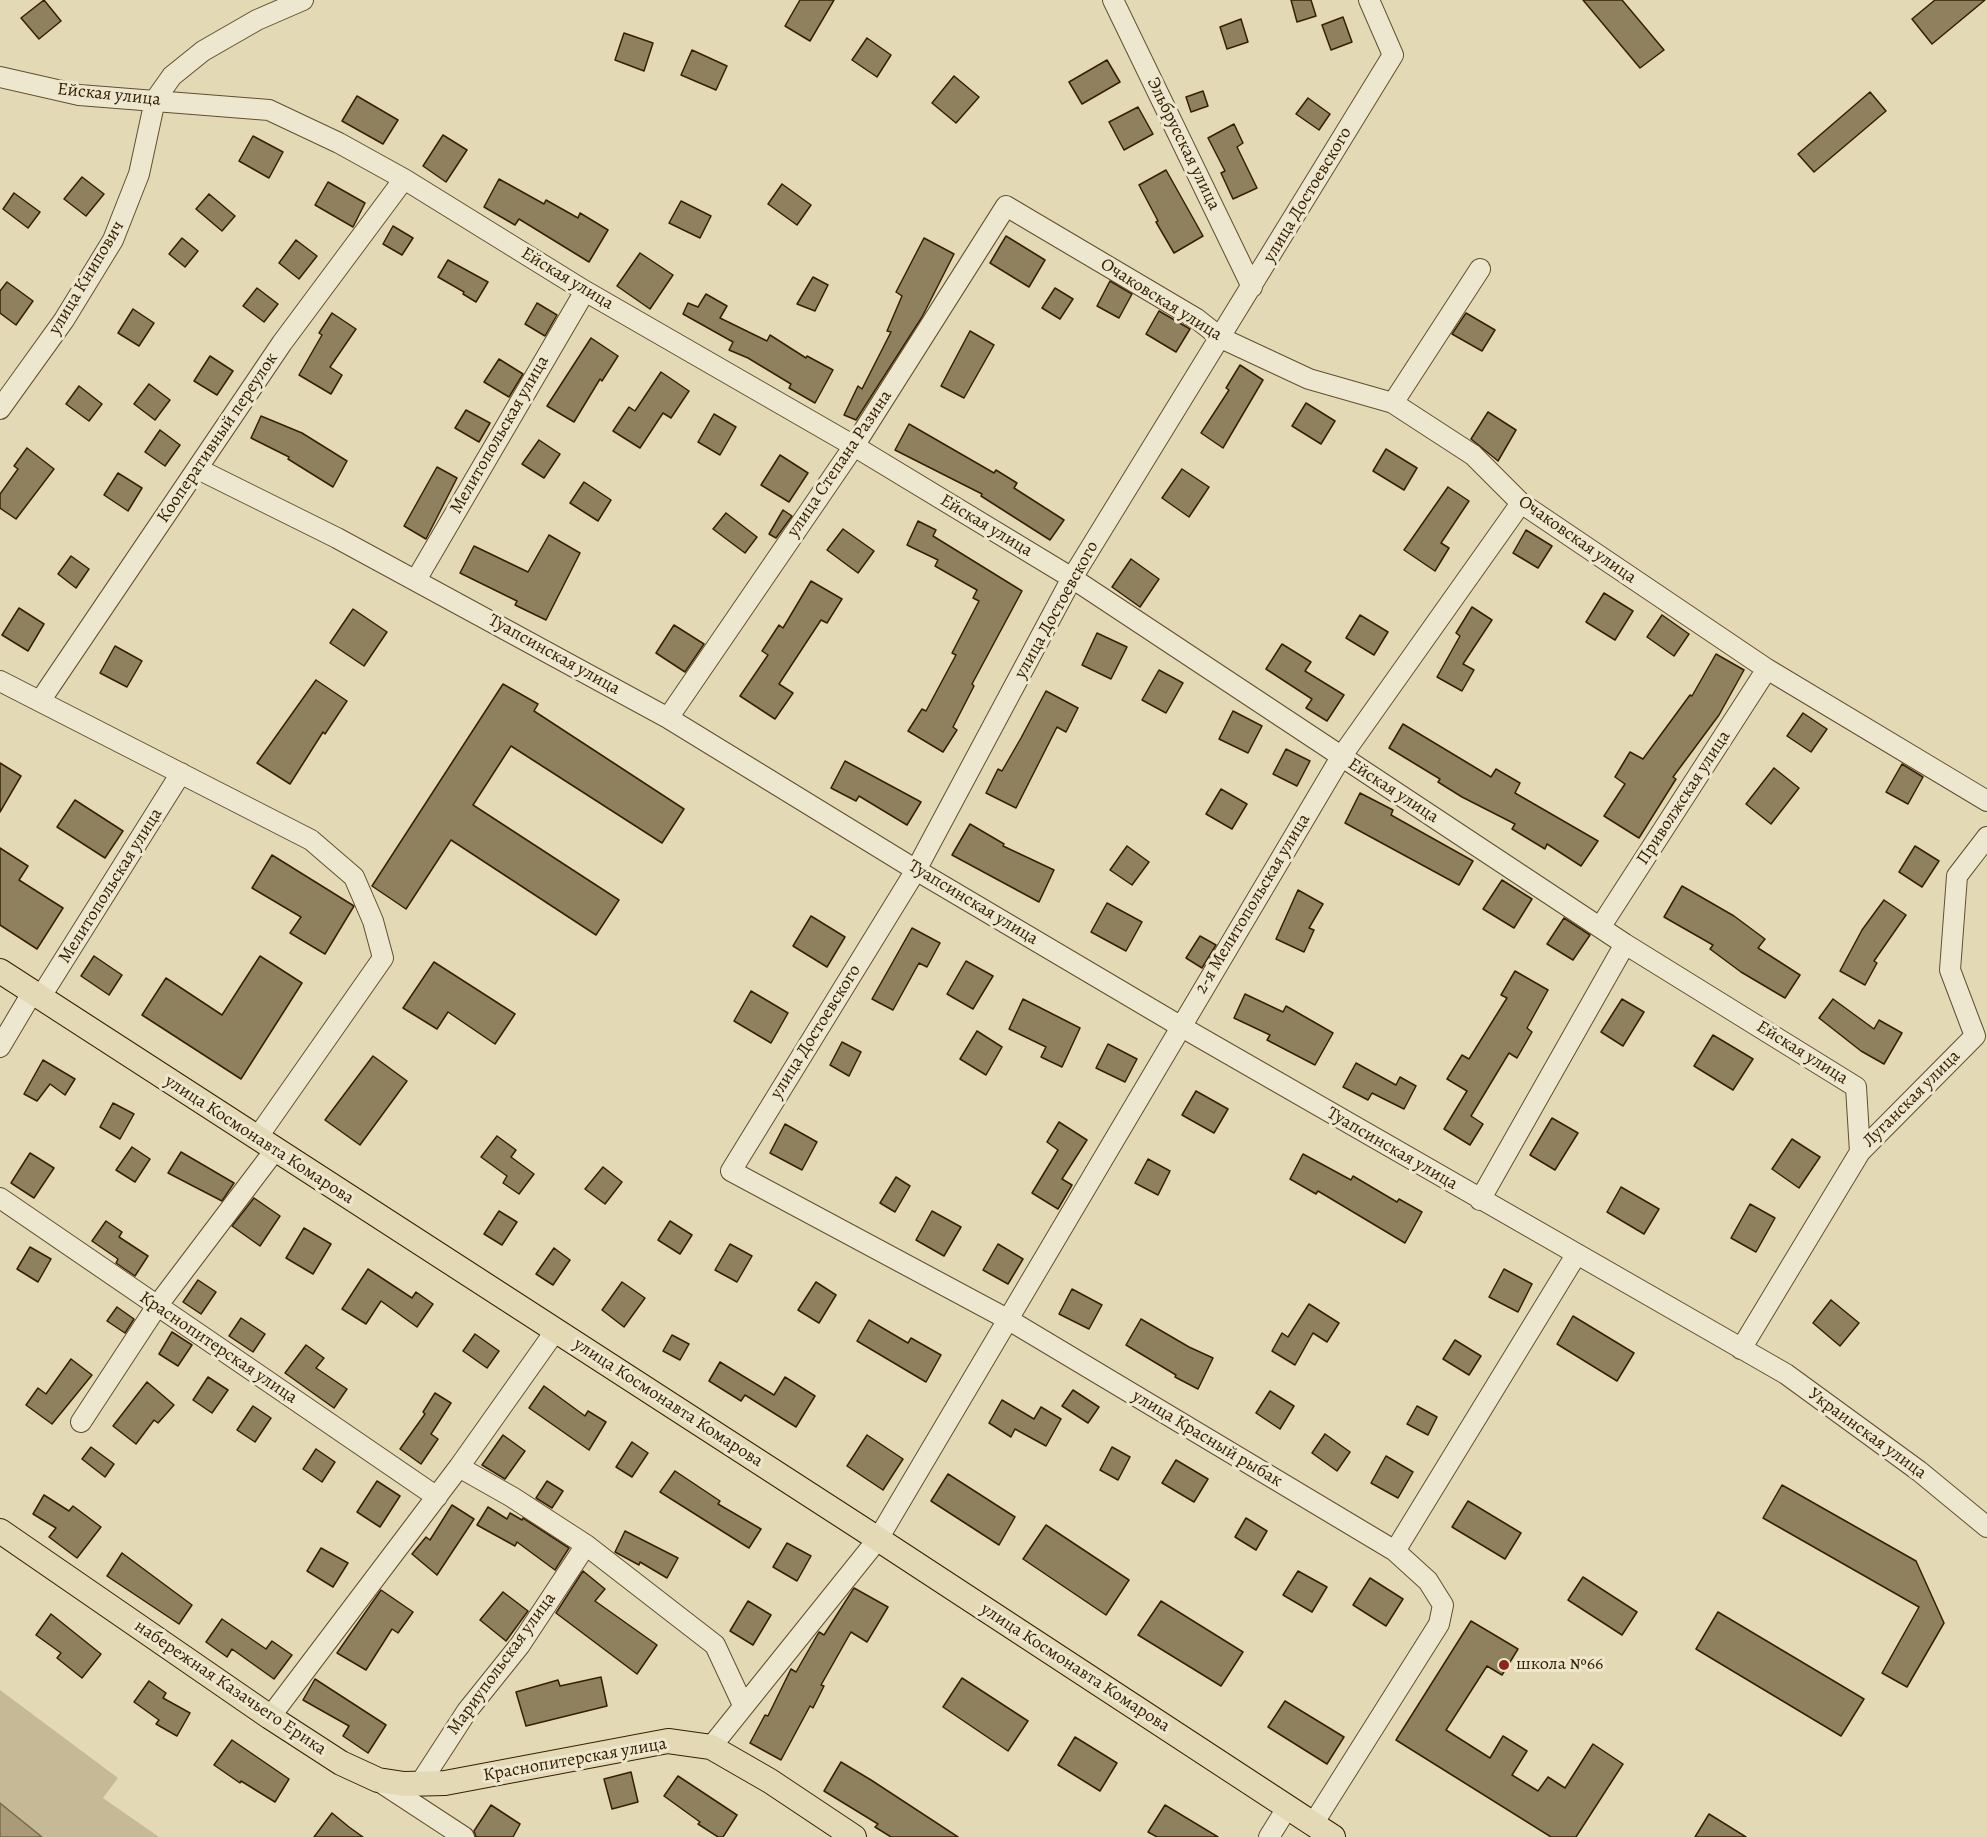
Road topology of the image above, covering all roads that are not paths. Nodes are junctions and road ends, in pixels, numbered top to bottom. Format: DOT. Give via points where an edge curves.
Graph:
graph roads {
  1 [pos="303,0"];
  2 [pos="1113,0"];
  3 [pos="1369,0"];
  4 [pos="0,77"];
  5 [pos="155,100"];
  6 [pos="404,179"];
  7 [pos="1006,206"];
  8 [pos="1480,269"];
  9 [pos="1252,287"];
  10 [pos="585,291"];
  11 [pos="1221,338"];
  12 [pos="1393,403"];
  13 [pos="0,409"];
  14 [pos="854,446"];
  15 [pos="198,469"];
  16 [pos="1521,503"];
  17 [pos="1072,578"];
  18 [pos="416,580"];
  19 [pos="1767,669"];
  20 [pos="0,681"];
  21 [pos="40,701"];
  22 [pos="668,718"];
  23 [pos="1341,758"];
  24 [pos="181,773"];
  25 [pos="1987,801"];
  26 [pos="1987,837"];
  27 [pos="916,870"];
  28 [pos="1601,926"];
  29 [pos="1625,944"];
  30 [pos="0,971"];
  31 [pos="36,995"];
  32 [pos="1180,1026"];
  33 [pos="0,1047"];
  34 [pos="266,1144"];
  35 [pos="1860,1152"];
  36 [pos="731,1171"];
  37 [pos="0,1198"];
  38 [pos="1480,1200"];
  39 [pos="1576,1255"];
  40 [pos="157,1306"];
  41 [pos="1009,1320"];
  42 [pos="556,1330"];
  43 [pos="1741,1349"];
  44 [pos="81,1422"];
  45 [pos="459,1467"];
  46 [pos="437,1497"];
  47 [pos="1987,1527"];
  48 [pos="0,1531"];
  49 [pos="878,1539"];
  50 [pos="586,1545"];
  51 [pos="1395,1551"];
  52 [pos="743,1705"];
  53 [pos="270,1717"];
  54 [pos="711,1747"];
  55 [pos="378,1780"];
  56 [pos="419,1785"];
  57 [pos="1287,1808"];
  58 [pos="1313,1824"];
  59 [pos="464,1837"];
  60 [pos="854,1837"];
  61 [pos="1269,1837"];
  62 [pos="1333,1837"];
  1 -- 5 [label="street, улица Книпович" via="257,20 203,51 172,76"];
  2 -- 9 [label="street, Эльбрусская улица"];
  3 -- 9 [label="street, улица Достоевского" via="1393,55"];
  4 -- 5 [label="street, Ейская улица" via="79,95"];
  5 -- 6 [label="street, Ейская улица" via="270,111"];
  5 -- 13 [label="street, улица Книпович" via="139,174 113,240 64,320"];
  6 -- 10 [label="street, Ейская улица"];
  6 -- 15 [label="street, Кооперативный переулок" via="282,343"];
  7 -- 11 [label="street, Очаковская улица" via="1197,319"];
  7 -- 14 [label="street, улица Степана Разина"];
  8 -- 12 [label="street"];
  9 -- 11 [label="street, улица Достоевского"];
  10 -- 14 [label="street, Ейская улица"];
  10 -- 18 [label="street, Мелитопольская улица"];
  11 -- 12 [label="street, Очаковская улица" via="1309,380"];
  11 -- 17 [label="street, улица Достоевского"];
  12 -- 16 [label="street, Очаковская улица" via="1473,455"];
  14 -- 17 [label="street, Ейская улица"];
  14 -- 22 [label="street, улица Степана Разина"];
  15 -- 18 [label="street, Туапсинская улица"];
  15 -- 21 [label="street, Кооперативный переулок"];
  16 -- 19 [label="street, Очаковская улица"];
  16 -- 23 [label="street, 2-я Мелитопольская улица"];
  17 -- 23 [label="street, Ейская улица"];
  17 -- 27 [label="street, улица Достоевского"];
  18 -- 22 [label="street, Туапсинская улица"];
  19 -- 25 [label="street, Очаковская улица"];
  19 -- 28 [label="street, Приволжская улица"];
  20 -- 21 [label="street"];
  21 -- 24 [label="street"];
  22 -- 27 [label="street, Туапсинская улица"];
  23 -- 28 [label="street, Ейская улица"];
  23 -- 32 [label="street, 2-я Мелитопольская улица"];
  24 -- 31 [label="street, Мелитопольская улица"];
  24 -- 34 [label="street" via="311,840 354,877 373,921 383,958"];
  26 -- 35 [label="street, Луганская улица" via="1957,876 1950,970 1975,1036"];
  27 -- 32 [label="street, Туапсинская улица"];
  27 -- 36 [label="street, улица Достоевского"];
  28 -- 29 [label="street, Ейская улица"];
  29 -- 35 [label="street, Ейская улица" via="1856,1087"];
  29 -- 38 [label="street"];
  30 -- 31 [label="main road, улица Космонавта Комарова"];
  31 -- 33 [label="street, Мелитопольская улица"];
  31 -- 34 [label="main road, улица Космонавта Комарова"];
  32 -- 38 [label="street, Туапсинская улица"];
  32 -- 41 [label="street, 2-я Мелитопольская улица"];
  34 -- 40 [label="street"];
  34 -- 42 [label="main road, улица Космонавта Комарова"];
  35 -- 43 [label="street, Луганская улица"];
  36 -- 41 [label="street, улица Красный рыбак"];
  37 -- 40 [label="street, Краснопитерская улица"];
  38 -- 39 [label="street, Туапсинская улица"];
  39 -- 43 [label="street, Туапсинская улица"];
  39 -- 51 [label="street"];
  40 -- 44 [label="street"];
  40 -- 46 [label="street, Краснопитерская улица"];
  41 -- 49 [label="street, 2-я Мелитопольская улица"];
  41 -- 51 [label="street, улица Красный рыбак"];
  42 -- 45 [label="street"];
  42 -- 49 [label="main road, улица Космонавта Комарова"];
  43 -- 47 [label="street, Украинская улица" via="1786,1374 1919,1471"];
  45 -- 46 [label="street"];
  45 -- 50 [label="street"];
  46 -- 53 [label="street"];
  48 -- 53 [label="main road, набережная Казачьего Ерика"];
  49 -- 52 [label="street, 2-я Мелитопольская улица"];
  49 -- 57 [label="main road, улица Космонавта Комарова"];
  50 -- 52 [label="street" via="715,1645"];
  50 -- 56 [label="street, Мариупольская улица"];
  51 -- 58 [label="street, улица Красный рыбак" via="1428,1581 1443,1605 1439,1624"];
  52 -- 54 [label="street, 2-я Мелитопольская улица"];
  53 -- 55 [label="main road, набережная Казачьего Ерика" via="341,1762"];
  54 -- 56 [label="main road, Краснопитерская улица" via="668,1742"];
  54 -- 60 [label="main road, Краснопитерская улица"];
  55 -- 56 [label="main road, Краснопитерская улица"];
  55 -- 59 [label="street, набережная Казачьего Ерика"];
  57 -- 58 [label="main road, улица Космонавта Комарова"];
  57 -- 61 [label="street"];
  58 -- 62 [label="main road, улица Космонавта Комарова"];
}
